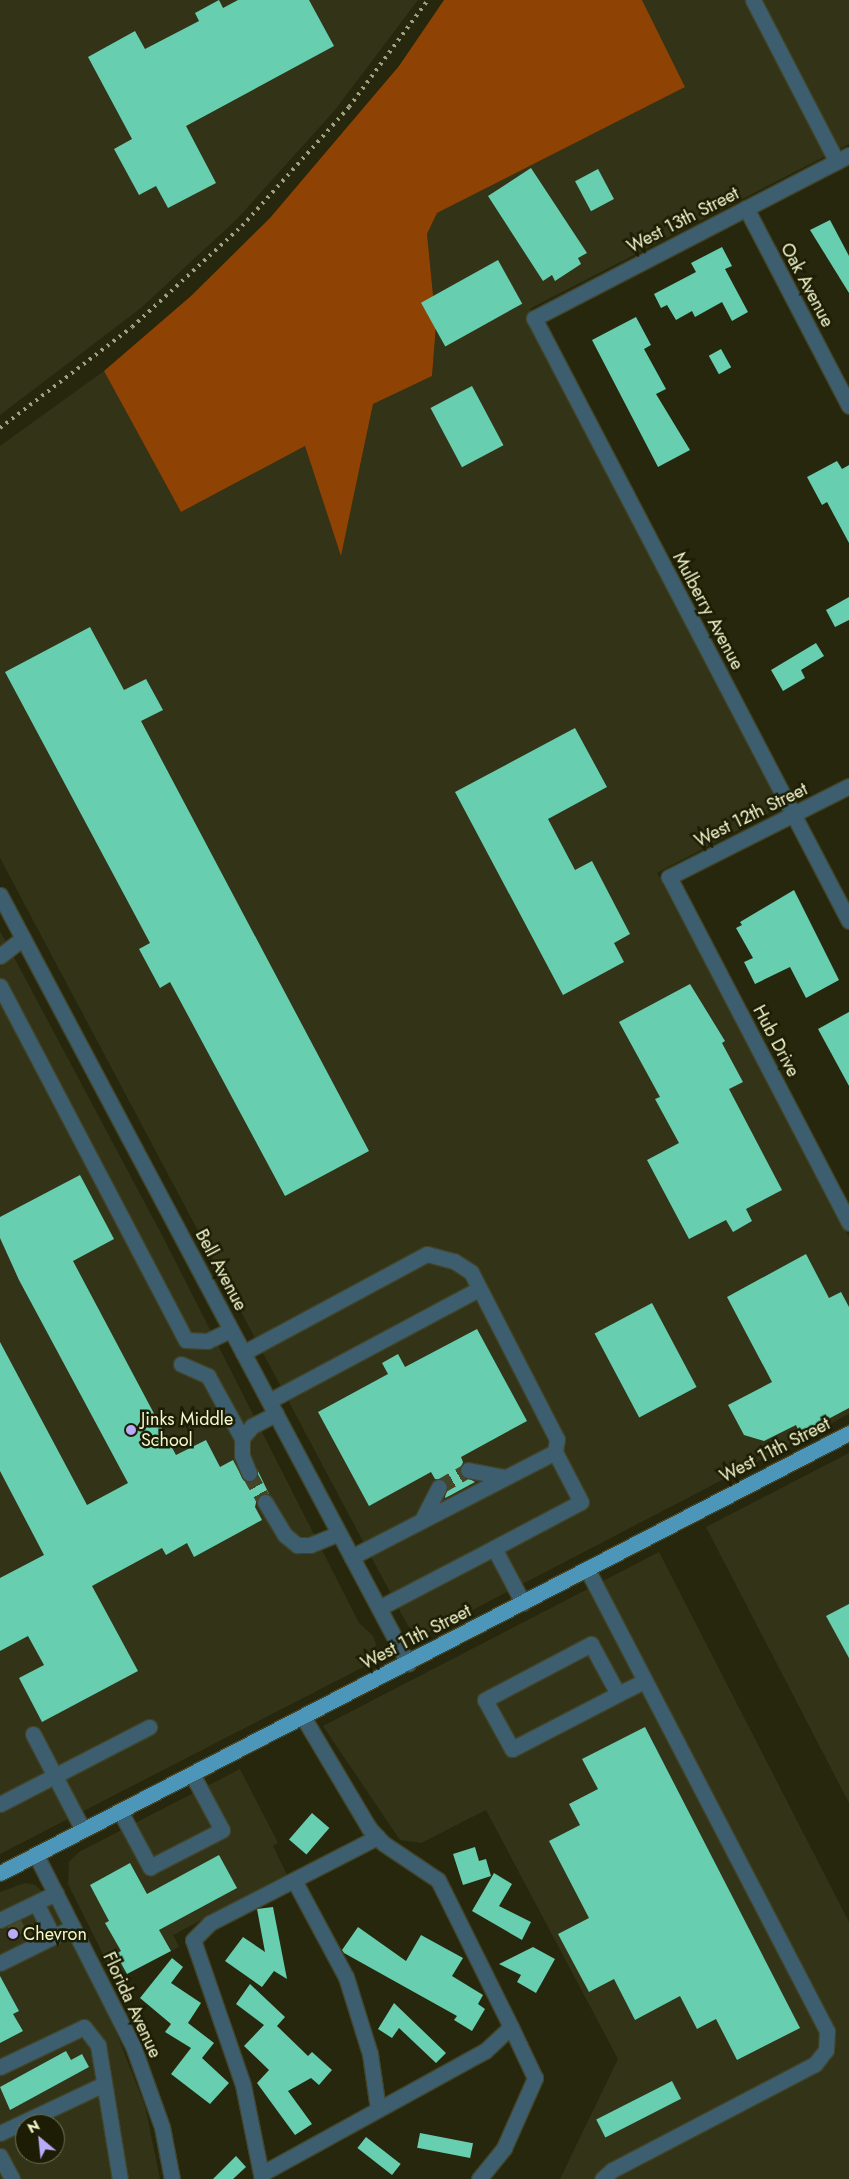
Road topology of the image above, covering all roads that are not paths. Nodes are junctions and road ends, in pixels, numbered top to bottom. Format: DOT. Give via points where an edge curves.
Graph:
graph roads {
  1 [pos="753,0"];
  2 [pos="843,158"];
  3 [pos="746,208"];
  4 [pos="534,318"];
  5 [pos="849,406"];
  6 [pos="849,786"];
  7 [pos="793,814"];
  8 [pos="669,877"];
  9 [pos="0,895"];
  10 [pos="849,921"];
  11 [pos="23,938"];
  12 [pos="0,956"];
  13 [pos="0,986"];
  14 [pos="849,1223"];
  15 [pos="479,1289"];
  16 [pos="231,1330"];
  17 [pos="243,1353"];
  18 [pos="181,1364"];
  19 [pos="272,1407"];
  20 [pos="849,1433"];
  21 [pos="242,1438"];
  22 [pos="555,1452"];
  23 [pos="468,1470"];
  24 [pos="249,1473"];
  25 [pos="503,1477"];
  26 [pos="439,1487"];
  27 [pos="265,1502"];
  28 [pos="422,1520"];
  29 [pos="339,1533"];
  30 [pos="494,1548"];
  31 [pos="352,1556"];
  32 [pos="587,1569"];
  33 [pos="523,1603"];
  34 [pos="379,1608"];
  35 [pos="408,1663"];
  36 [pos="645,1681"];
  37 [pos="618,1694"];
  38 [pos="303,1717"];
  39 [pos="149,1727"];
  40 [pos="33,1734"];
  41 [pos="192,1774"];
  42 [pos="54,1776"];
  43 [pos="0,1803"];
  44 [pos="120,1811"];
  45 [pos="83,1830"];
  46 [pos="377,1837"];
  47 [pos="36,1855"];
  48 [pos="0,1873"];
  49 [pos="295,1882"];
  50 [pos="56,1893"];
  51 [pos="36,1903"];
  52 [pos="8,1919"];
  53 [pos="73,1927"];
  54 [pos="53,1937"];
  55 [pos="0,1963"];
  56 [pos="511,2027"];
  57 [pos="0,2067"];
  58 [pos="104,2084"];
  59 [pos="378,2109"];
  60 [pos="0,2133"];
  61 [pos="0,2156"];
  62 [pos="262,2176"];
  63 [pos="12,2179"];
  64 [pos="120,2179"];
  65 [pos="172,2179"];
  66 [pos="479,2179"];
  67 [pos="602,2179"];
  1 -- 2 [label="street"];
  2 -- 3 [label="street, West 13th Street"];
  3 -- 4 [label="street, West 13th Street"];
  3 -- 5 [label="street, Oak Avenue"];
  4 -- 7 [label="street, Mulberry Avenue"];
  6 -- 7 [label="street, West 12th Street"];
  7 -- 8 [label="street, West 12th Street"];
  7 -- 10 [label="street, Mulberry Avenue"];
  8 -- 14 [label="street, Hub Drive"];
  9 -- 11 [label="street, Bell Avenue"];
  11 -- 12 [label="street"];
  11 -- 16 [label="street, Bell Avenue"];
  13 -- 16 [label="street" via="186,1340 207,1341"];
  15 -- 17 [label="street" via="471,1272 454,1261 427,1254"];
  15 -- 19 [label="street"];
  15 -- 22 [label="street" via="557,1440"];
  16 -- 17 [label="street, Bell Avenue"];
  17 -- 19 [label="street, Bell Avenue"];
  18 -- 21 [label="street" via="208,1376"];
  19 -- 21 [label="street"];
  19 -- 29 [label="street, Bell Avenue"];
  20 -- 32 [label="main road, West 11th Street"];
  21 -- 24 [label="street" via="242,1456"];
  22 -- 25 [label="street"];
  22 -- 30 [label="street" via="581,1502"];
  23 -- 25 [label="street"];
  25 -- 28 [label="street"];
  26 -- 28 [label="street"];
  27 -- 29 [label="street" via="285,1534 297,1545 310,1545"];
  28 -- 31 [label="street"];
  29 -- 31 [label="street, Bell Avenue"];
  30 -- 33 [label="street"];
  30 -- 34 [label="street"];
  31 -- 34 [label="street, Bell Avenue"];
  32 -- 33 [label="main road, West 11th Street"];
  32 -- 36 [label="street"];
  33 -- 35 [label="main road, West 11th Street"];
  34 -- 35 [label="street, Bell Avenue"];
  35 -- 38 [label="main road, West 11th Street"];
  36 -- 37 [label="street"];
  36 -- 67 [label="street" via="827,2031 826,2050 815,2064 612,2170"];
  37 -- 37 [label="street" via="512,1749 485,1700 591,1644"];
  38 -- 41 [label="main road, West 11th Street"];
  38 -- 46 [label="street" via="348,1798"];
  39 -- 42 [label="street"];
  40 -- 42 [label="street"];
  41 -- 44 [label="main road, West 11th Street"];
  41 -- 44 [label="street" via="222,1830 182,1851 150,1867"];
  42 -- 43 [label="street"];
  42 -- 45 [label="street"];
  44 -- 45 [label="main road, West 11th Street"];
  45 -- 47 [label="main road, West 11th Street"];
  46 -- 49 [label="street"];
  46 -- 56 [label="street" via="438,1880"];
  47 -- 48 [label="main road, West 11th Street"];
  47 -- 50 [label="street, Florida Avenue"];
  49 -- 59 [label="street" via="346,1977 370,2054"];
  49 -- 62 [label="street" via="210,1923 193,1940 243,2086"];
  50 -- 51 [label="street"];
  50 -- 53 [label="street, Florida Avenue"];
  51 -- 52 [label="street"];
  51 -- 54 [label="street"];
  53 -- 54 [label="street"];
  53 -- 65 [label="street, Florida Avenue" via="137,2058 162,2127"];
  54 -- 55 [label="street" via="25,1945"];
  56 -- 59 [label="street" via="485,2051"];
  56 -- 66 [label="street" via="535,2078 504,2148"];
  57 -- 58 [label="street" via="84,2026 98,2045"];
  58 -- 60 [label="street"];
  58 -- 64 [label="street"];
  59 -- 62 [label="street"];
  61 -- 63 [label="street"];
}
